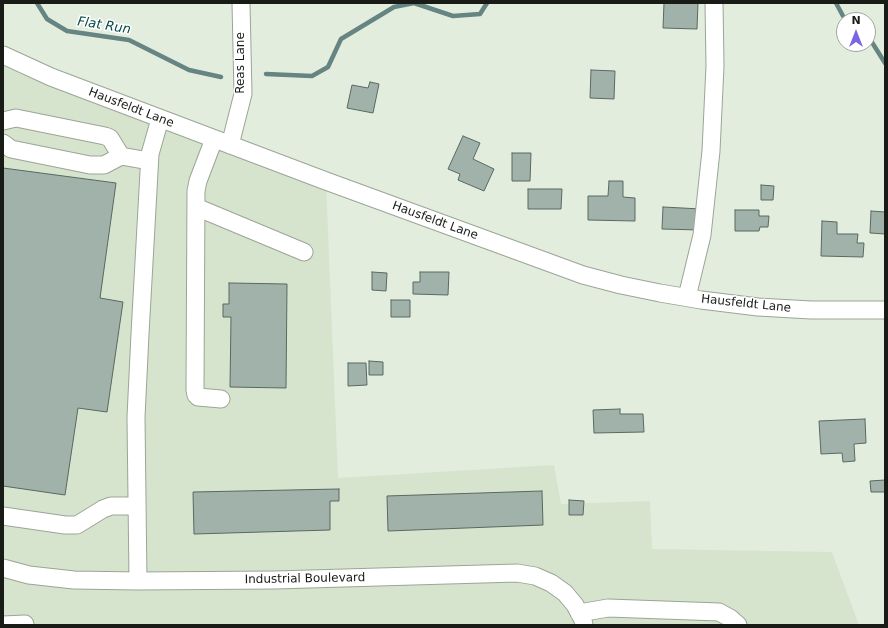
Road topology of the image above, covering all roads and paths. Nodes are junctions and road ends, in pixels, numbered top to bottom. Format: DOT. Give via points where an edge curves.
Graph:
graph roads {
  1 [pos="242,3"];
  2 [pos="714,3"];
  3 [pos="3,55"];
  4 [pos="160,119"];
  5 [pos="3,121"];
  6 [pos="214,139"];
  7 [pos="3,143"];
  8 [pos="230,145"];
  9 [pos="121,156"];
  10 [pos="149,161"];
  11 [pos="196,208"];
  12 [pos="304,252"];
  13 [pos="688,297"];
  14 [pos="885,310"];
  15 [pos="221,399"];
  16 [pos="137,506"];
  17 [pos="3,516"];
  18 [pos="3,568"];
  19 [pos="138,581"];
  20 [pos="582,619"];
  21 [pos="25,624"];
  22 [pos="3,625"];
  23 [pos="738,625"];
  1 -- 8 [label="street, Reas Lane" via="243,94"];
  2 -- 13 [label="street" via="715,66 711,151 702,235"];
  3 -- 4 [label="street, Hausfeldt Lane" via="51,78"];
  4 -- 6 [label="street, Hausfeldt Lane"];
  4 -- 10 [label="street"];
  5 -- 9 [label="street" via="16,118 106,136"];
  6 -- 8 [label="street, Hausfeldt Lane"];
  6 -- 11 [label="street" via="198,181"];
  7 -- 9 [label="street" via="11,149 90,165 104,165"];
  8 -- 13 [label="street, Hausfeldt Lane" via="583,275"];
  9 -- 10 [label="street"];
  10 -- 16 [label="street" via="136,417"];
  11 -- 12 [label="street"];
  11 -- 15 [label="street" via="195,390 198,397"];
  13 -- 14 [label="street, Hausfeldt Lane" via="758,307"];
  16 -- 17 [label="street" via="111,506 77,525"];
  16 -- 19 [label="street"];
  18 -- 19 [label="street, Industrial Boulevard" via="29,575 74,580"];
  19 -- 20 [label="street, Industrial Boulevard" via="517,574 535,576 551,583 565,593"];
  20 -- 23 [label="street" via="608,608 719,612"];
  21 -- 22 [label="street"];
}
